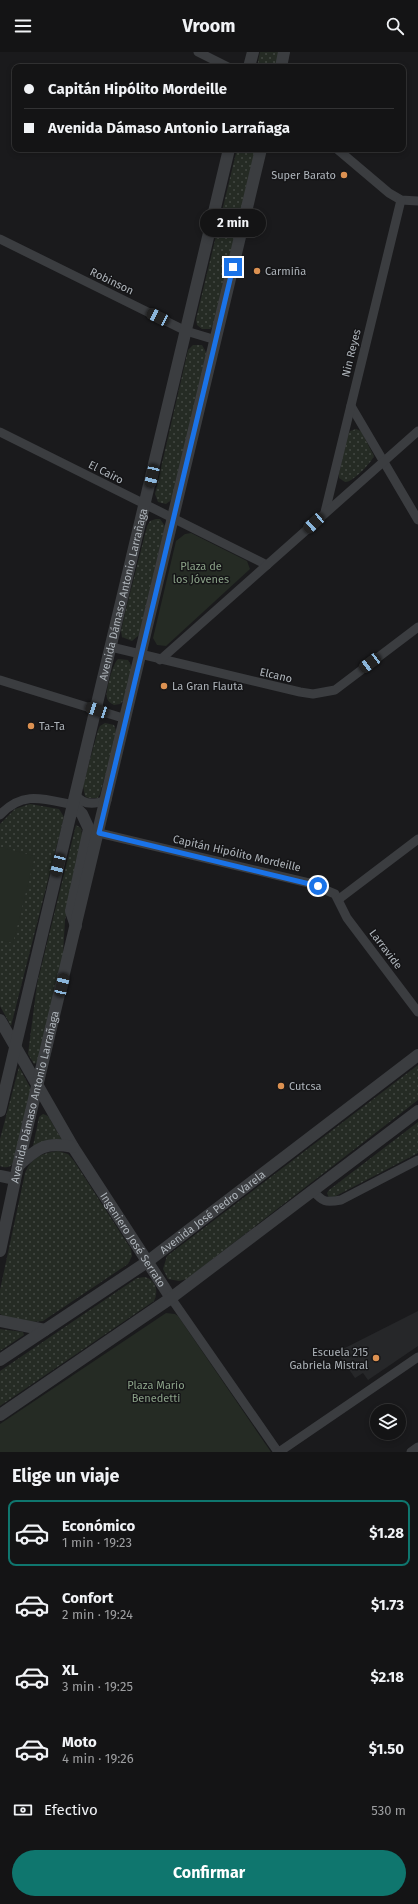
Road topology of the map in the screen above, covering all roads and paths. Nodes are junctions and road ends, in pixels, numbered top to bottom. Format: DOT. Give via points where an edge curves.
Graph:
graph roads {
  1 [pos="198,52"];
  2 [pos="253,52"];
  3 [pos="284,52"];
  4 [pos="222,64"];
  5 [pos="250,64"];
  6 [pos="282,64"];
  7 [pos="228,152"];
  8 [pos="260,152"];
  9 [pos="341,152"];
  10 [pos="401,200"];
  11 [pos="418,201"];
  12 [pos="0,239"];
  13 [pos="186,331"];
  14 [pos="216,340"];
  15 [pos="351,406"];
  16 [pos="418,431"];
  17 [pos="0,432"];
  18 [pos="384,462"];
  19 [pos="145,505"];
  20 [pos="325,512"];
  21 [pos="174,518"];
  22 [pos="418,519"];
  23 [pos="267,565"];
  24 [pos="418,627"];
  25 [pos="111,647"];
  26 [pos="142,655"];
  27 [pos="160,660"];
  28 [pos="0,680"];
  29 [pos="97,710"];
  30 [pos="126,719"];
  31 [pos="74,800"];
  32 [pos="107,800"];
  33 [pos="0,815"];
  34 [pos="99,833"];
  35 [pos="418,839"];
  36 [pos="339,899"];
  37 [pos="76,926"];
  38 [pos="418,1012"];
  39 [pos="0,1020"];
  40 [pos="14,1046"];
  41 [pos="418,1055"];
  42 [pos="38,1087"];
  43 [pos="0,1111"];
  44 [pos="418,1111"];
  45 [pos="73,1147"];
  46 [pos="418,1160"];
  47 [pos="18,1166"];
  48 [pos="0,1176"];
  49 [pos="16,1179"];
  50 [pos="312,1190"];
  51 [pos="4,1213"];
  52 [pos="0,1251"];
  53 [pos="147,1262"];
  54 [pos="171,1298"];
  55 [pos="0,1321"];
  56 [pos="45,1330"];
  57 [pos="418,1357"];
  58 [pos="0,1360"];
  59 [pos="0,1415"];
  60 [pos="418,1447"];
  61 [pos="278,1452"];
  62 [pos="411,1452"];
  1 -- 4 [label="street"];
  2 -- 5 [label="street"];
  3 -- 6 [label="street"];
  7 -- 13 [label="street, Avenida Dámaso Antonio Larrañaga"];
  8 -- 14 [label="street, Avenida Dámaso Antonio Larrañaga"];
  9 -- 10 [label="street"];
  10 -- 11 [label="street"];
  10 -- 15 [label="street, Nin Reyes"];
  12 -- 13 [label="street, Robinson"];
  13 -- 14 [label="street, Robinson"];
  13 -- 19 [label="street, Avenida Dámaso Antonio Larrañaga"];
  14 -- 21 [label="street, Avenida Dámaso Antonio Larrañaga"];
  15 -- 18 [label="street"];
  15 -- 20 [label="street, Nin Reyes"];
  16 -- 18 [label="street"];
  17 -- 19 [label="street, El Cairo"];
  18 -- 20 [label="street"];
  18 -- 22 [label="street"];
  19 -- 21 [label="street, El Cairo"];
  19 -- 25 [label="street, Avenida Dámaso Antonio Larrañaga"];
  20 -- 23 [label="street"];
  21 -- 23 [label="street, El Cairo"];
  21 -- 26 [label="street, Avenida Dámaso Antonio Larrañaga"];
  23 -- 27 [label="street"];
  24 -- 27 [label="street, Elcano" via="334,690 313,694"];
  25 -- 26 [label="street, Elcano"];
  25 -- 29 [label="street, Avenida Dámaso Antonio Larrañaga"];
  26 -- 27 [label="street, Elcano"];
  26 -- 30 [label="street, Avenida Dámaso Antonio Larrañaga"];
  28 -- 29 [label="street"];
  29 -- 30 [label="street"];
  29 -- 31 [label="street, Avenida Dámaso Antonio Larrañaga"];
  30 -- 32 [label="street, Avenida Dámaso Antonio Larrañaga"];
  31 -- 32 [label="street" via="93,804"];
  31 -- 33 [label="street" via="30,798 12,804"];
  31 -- 37 [label="street" via="89,829 71,911"];
  31 -- 40 [label="street, Avenida Dámaso Antonio Larrañaga"];
  32 -- 34 [label="street, Avenida Dámaso Antonio Larrañaga"];
  34 -- 36 [label="street, Capitán Hipólito Mordeille" via="309,883 329,890"];
  34 -- 37 [label="street, Avenida Dámaso Antonio Larrañaga"];
  35 -- 36 [label="street"];
  36 -- 38 [label="street, Larravide" via="347,918"];
  37 -- 42 [label="street, Avenida Dámaso Antonio Larrañaga"];
  39 -- 40 [label="street, Ingeniero José Serrato"];
  40 -- 42 [label="street, Ingeniero José Serrato"];
  40 -- 43 [label="street, Avenida Dámaso Antonio Larrañaga"];
  41 -- 53 [label="street, Avenida José Pedro Varela"];
  42 -- 45 [label="street, Ingeniero José Serrato"];
  42 -- 47 [label="street, Avenida Dámaso Antonio Larrañaga"];
  44 -- 50 [label="street"];
  45 -- 47 [label="street" via="46,1146 34,1151"];
  45 -- 53 [label="street, Ingeniero José Serrato"];
  46 -- 50 [label="street" via="341,1200 328,1203"];
  47 -- 49 [label="street, Avenida Dámaso Antonio Larrañaga"];
  48 -- 49 [label="street"];
  49 -- 51 [label="street, Avenida Dámaso Antonio Larrañaga"];
  50 -- 54 [label="street"];
  51 -- 52 [label="street, Avenida Dámaso Antonio Larrañaga"];
  53 -- 54 [label="street, Ingeniero José Serrato"];
  53 -- 56 [label="street, Avenida José Pedro Varela"];
  54 -- 59 [label="street"];
  54 -- 61 [label="street, Ingeniero José Serrato"];
  55 -- 56 [label="street"];
  56 -- 58 [label="street, Avenida José Pedro Varela"];
  57 -- 61 [label="street"];
  60 -- 62 [label="street"];
}
